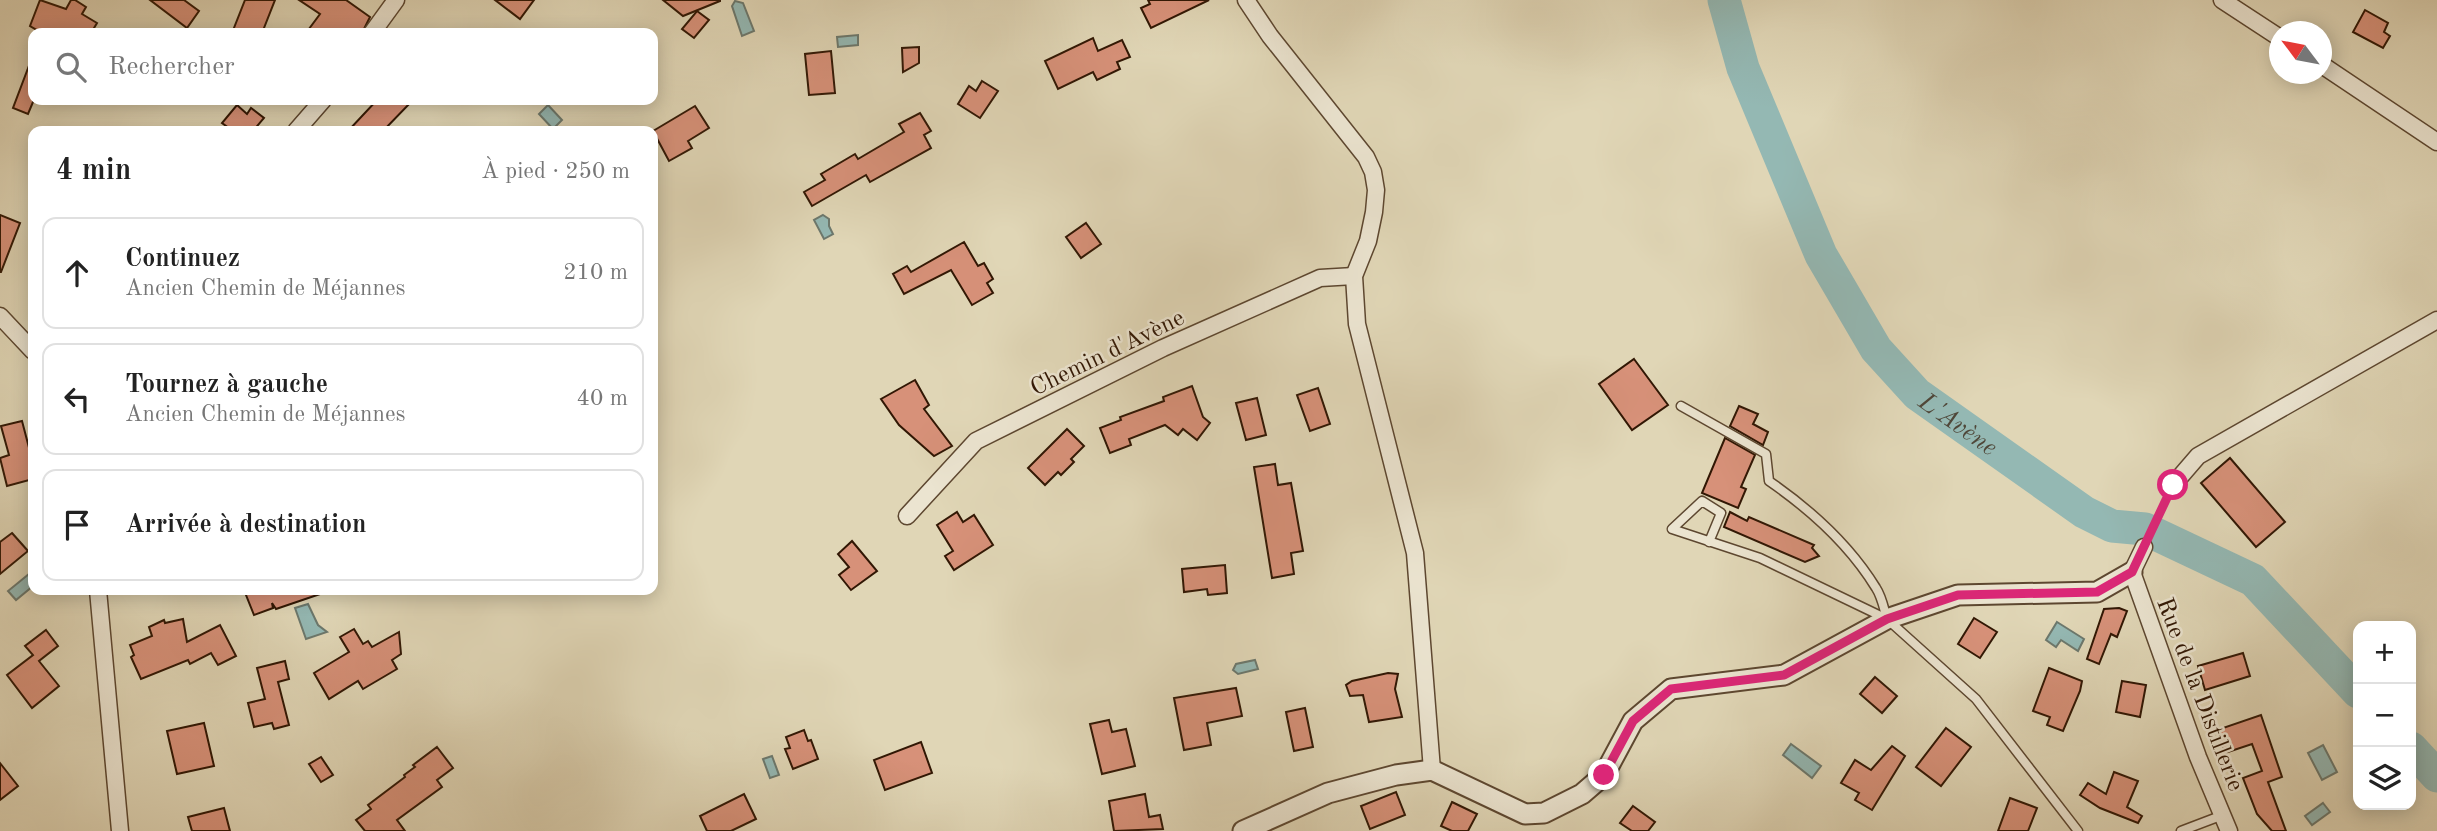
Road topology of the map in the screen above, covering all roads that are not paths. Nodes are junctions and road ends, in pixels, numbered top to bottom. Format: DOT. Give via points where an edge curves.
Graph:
graph roads {
  1 [pos="396,0"];
  2 [pos="1246,0"];
  3 [pos="2222,0"];
  4 [pos="376,28"];
  5 [pos="2269,31"];
  6 [pos="2332,72"];
  7 [pos="319,105"];
  8 [pos="300,126"];
  9 [pos="2437,142"];
  10 [pos="1354,276"];
  11 [pos="0,316"];
  12 [pos="2437,320"];
  13 [pos="28,346"];
  14 [pos="1681,407"];
  15 [pos="2173,485"];
  16 [pos="907,516"];
  17 [pos="1709,542"];
  18 [pos="2144,547"];
  19 [pos="2132,572"];
  20 [pos="98,595"];
  21 [pos="1887,619"];
  22 [pos="1432,770"];
  23 [pos="2223,816"];
  24 [pos="120,831"];
  25 [pos="1243,831"];
  26 [pos="2078,831"];
  27 [pos="2181,831"];
  28 [pos="2229,831"];
  1 -- 4 [label="street"];
  2 -- 10 [label="street" via="1373,172 1374,212"];
  3 -- 5 [label="street"];
  6 -- 9 [label="street"];
  7 -- 8 [label="street"];
  10 -- 16 [label="street, Chemin d'Avène" via="1320,278 1163,348 976,441"];
  10 -- 22 [label="street" via="1357,324 1415,553"];
  11 -- 13 [label="street"];
  12 -- 15 [label="street" via="2198,456"];
  14 -- 21 [label="lane" via="1766,454 1769,481 1829,528 1877,590"];
  17 -- 17 [label="lane" via="1721,513 1702,501 1672,529"];
  17 -- 21 [label="lane" via="1760,558"];
  18 -- 19 [label="street"];
  19 -- 21 [label="street" via="2097,592 1958,595"];
  19 -- 23 [label="street, Rue de la Distillerie"];
  20 -- 24 [label="street"];
  21 -- 22 [label="street" via="1784,675 1671,689 1633,721 1604,775 1582,794 1544,813 1525,814"];
  21 -- 26 [label="lane" via="1976,699"];
  22 -- 25 [label="street" via="1328,793"];
  23 -- 27 [label="lane"];
  23 -- 28 [label="street, Rue de la Distillerie"];
}
